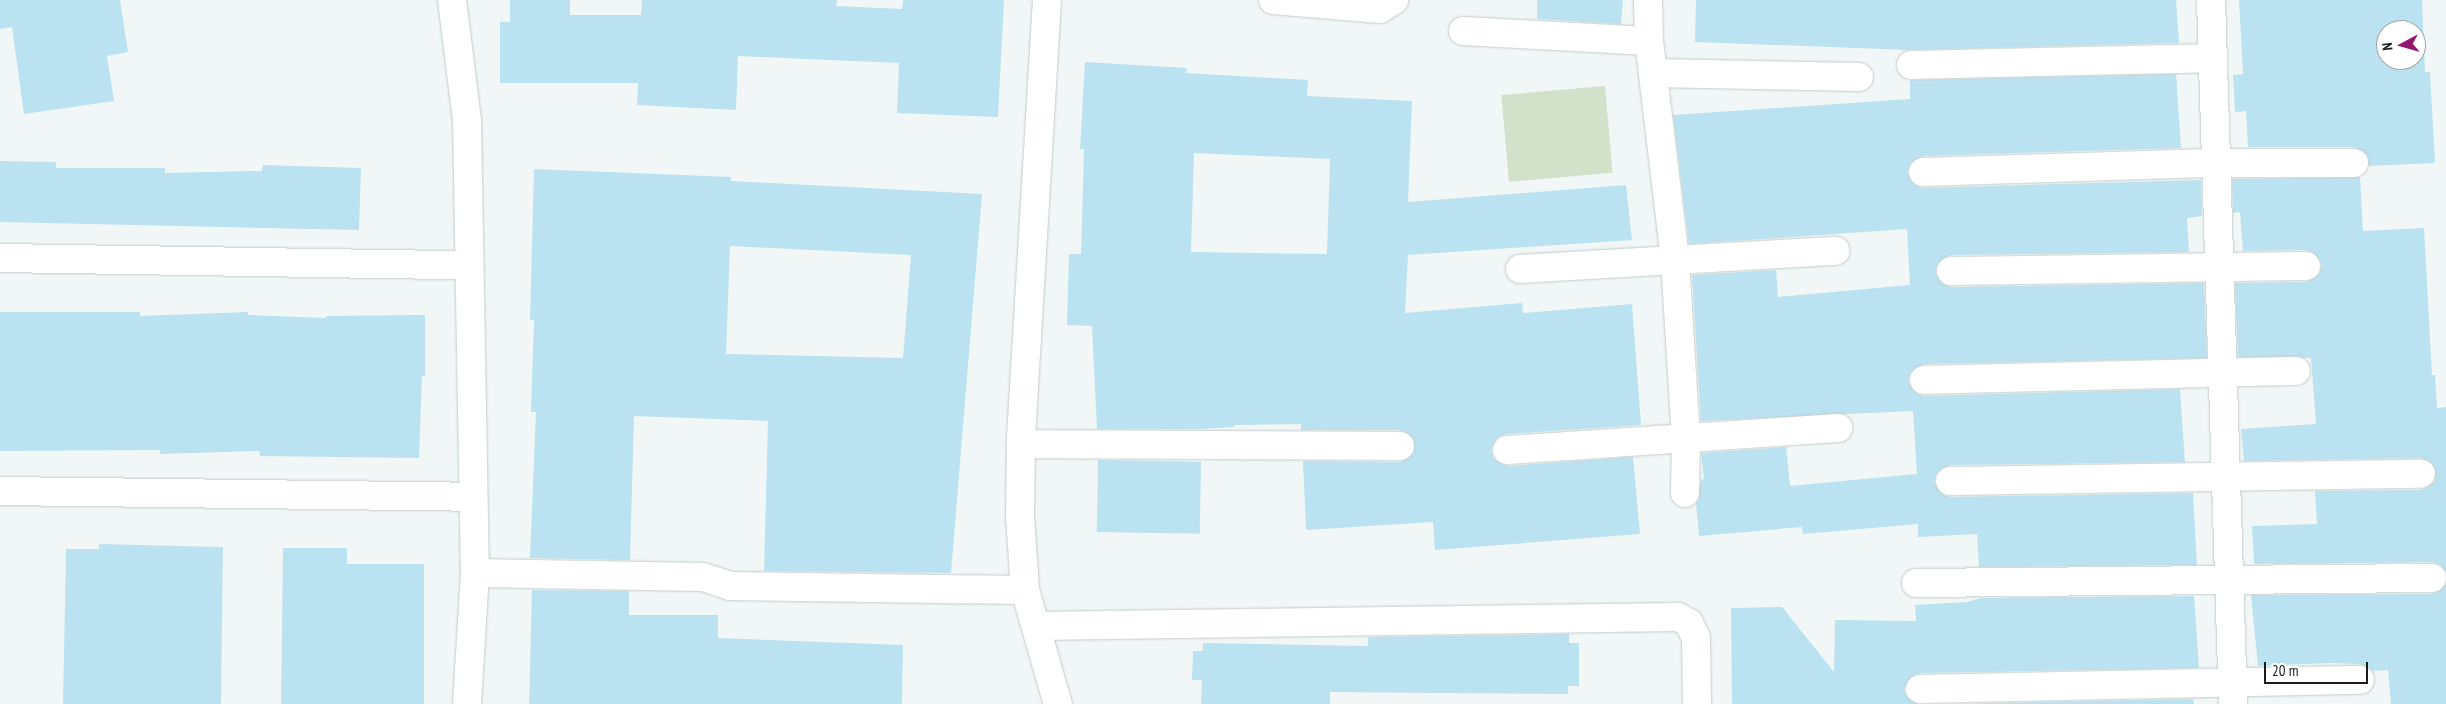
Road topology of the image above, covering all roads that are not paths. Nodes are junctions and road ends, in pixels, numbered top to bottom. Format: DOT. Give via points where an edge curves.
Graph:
graph roads {
  1 [pos="452,0"];
  2 [pos="1047,0"];
  3 [pos="1273,0"];
  4 [pos="1394,0"];
  5 [pos="1648,0"];
  6 [pos="2211,0"];
  7 [pos="1463,31"];
  8 [pos="1649,41"];
  9 [pos="2213,58"];
  10 [pos="1911,65"];
  11 [pos="1653,73"];
  12 [pos="1859,77"];
  13 [pos="2216,163"];
  14 [pos="2354,163"];
  15 [pos="1923,172"];
  16 [pos="1835,251"];
  17 [pos="0,258"];
  18 [pos="1675,260"];
  19 [pos="469,265"];
  20 [pos="2306,266"];
  21 [pos="2219,268"];
  22 [pos="1520,269"];
  23 [pos="1951,271"];
  24 [pos="2296,372"];
  25 [pos="2223,373"];
  26 [pos="1924,380"];
  27 [pos="1838,428"];
  28 [pos="1686,440"];
  29 [pos="1021,444"];
  30 [pos="1400,446"];
  31 [pos="1507,450"];
  32 [pos="2421,474"];
  33 [pos="2227,479"];
  34 [pos="1950,481"];
  35 [pos="0,491"];
  36 [pos="1685,493"];
  37 [pos="472,497"];
  38 [pos="475,573"];
  39 [pos="2229,578"];
  40 [pos="2432,578"];
  41 [pos="1916,583"];
  42 [pos="1024,590"];
  43 [pos="1036,626"];
  44 [pos="2360,680"];
  45 [pos="1920,689"];
  46 [pos="2233,694"];
  47 [pos="467,704"];
  48 [pos="1058,704"];
  49 [pos="1697,704"];
  1 -- 19 [label="street" via="467,121"];
  2 -- 29 [label="street"];
  3 -- 4 [label="street" via="1380,9"];
  5 -- 8 [label="street"];
  6 -- 9 [label="street"];
  7 -- 8 [label="street"];
  8 -- 11 [label="street"];
  9 -- 10 [label="street"];
  9 -- 13 [label="street"];
  11 -- 12 [label="street"];
  11 -- 18 [label="street"];
  13 -- 14 [label="street"];
  13 -- 15 [label="street"];
  13 -- 21 [label="street"];
  16 -- 18 [label="street"];
  17 -- 19 [label="street"];
  18 -- 22 [label="street"];
  18 -- 28 [label="street"];
  19 -- 37 [label="street"];
  20 -- 21 [label="street"];
  21 -- 23 [label="street"];
  21 -- 25 [label="street"];
  24 -- 25 [label="street"];
  25 -- 26 [label="street"];
  25 -- 33 [label="street"];
  27 -- 28 [label="street"];
  28 -- 31 [label="street"];
  28 -- 36 [label="street"];
  29 -- 30 [label="street"];
  29 -- 42 [label="street"];
  32 -- 33 [label="street"];
  33 -- 34 [label="street"];
  33 -- 39 [label="street"];
  35 -- 37 [label="street"];
  37 -- 38 [label="street"];
  38 -- 42 [label="street" via="703,577 730,586"];
  38 -- 47 [label="street"];
  39 -- 40 [label="street"];
  39 -- 41 [label="street"];
  39 -- 46 [label="street"];
  42 -- 43 [label="street"];
  43 -- 48 [label="street"];
  43 -- 49 [label="street" via="1678,617 1689,623 1696,638"];
  44 -- 46 [label="street"];
  45 -- 46 [label="street"];
}
